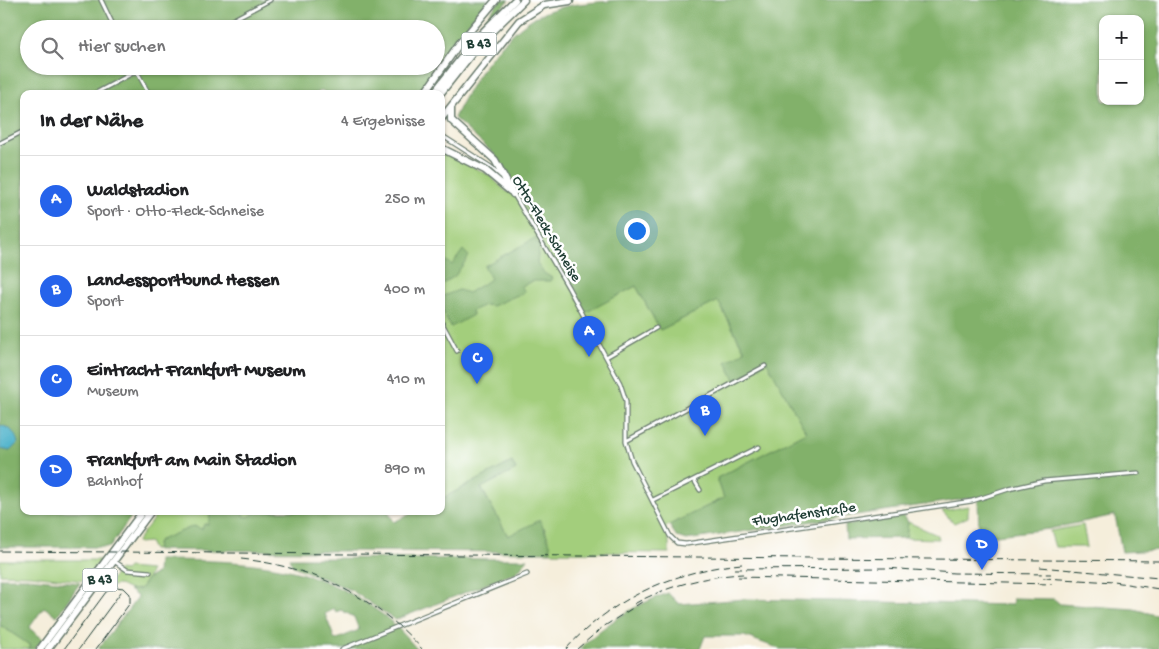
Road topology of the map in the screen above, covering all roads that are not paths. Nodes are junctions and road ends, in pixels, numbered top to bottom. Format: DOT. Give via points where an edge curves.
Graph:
graph roads {
  1 [pos="101,0"];
  2 [pos="270,0"];
  3 [pos="496,0"];
  4 [pos="515,0"];
  5 [pos="524,0"];
  6 [pos="570,0"];
  7 [pos="111,20"];
  8 [pos="232,20"];
  9 [pos="445,62"];
  10 [pos="130,75"];
  11 [pos="139,75"];
  12 [pos="437,75"];
  13 [pos="101,90"];
  14 [pos="147,90"];
  15 [pos="427,90"];
  16 [pos="435,90"];
  17 [pos="443,90"];
  18 [pos="451,105"];
  19 [pos="445,113"];
  20 [pos="20,133"];
  21 [pos="445,137"];
  22 [pos="0,143"];
  23 [pos="445,150"];
  24 [pos="513,194"];
  25 [pos="445,328"];
  26 [pos="656,328"];
  27 [pos="457,351"];
  28 [pos="606,357"];
  29 [pos="765,366"];
  30 [pos="626,441"];
  31 [pos="759,446"];
  32 [pos="1138,473"];
  33 [pos="694,480"];
  34 [pos="700,490"];
  35 [pos="652,500"];
  36 [pos="140,515"];
  37 [pos="148,515"];
  38 [pos="674,541"];
  39 [pos="114,562"];
  40 [pos="150,572"];
  41 [pos="526,574"];
  42 [pos="40,649"];
  43 [pos="48,649"];
  44 [pos="342,649"];
  1 -- 7 [label="street"];
  2 -- 8 [label="street"];
  3 -- 9 [label="highway"];
  4 -- 16 [label="highway, B 43" via="476,38"];
  5 -- 17 [label="highway, B 43" via="481,42"];
  6 -- 18 [label="highway" via="544,5 519,21"];
  10 -- 13 [label="street"];
  11 -- 14 [label="street"];
  12 -- 15 [label="highway"];
  18 -- 19 [label="highway"];
  18 -- 24 [label="highway" via="451,120 495,160"];
  20 -- 22 [label="street"];
  21 -- 24 [label="street, Otto-Fleck-Schneise" via="490,167"];
  23 -- 24 [label="highway" via="485,170"];
  24 -- 28 [label="street, Otto-Fleck-Schneise"];
  25 -- 27 [label="street"];
  26 -- 28 [label="street"];
  28 -- 30 [label="street, Otto-Fleck-Schneise" via="626,401"];
  29 -- 30 [label="street"];
  30 -- 35 [label="street, Otto-Fleck-Schneise" via="632,461"];
  31 -- 33 [label="street"];
  32 -- 38 [label="street, Flughafenstraße" via="1044,481 972,501 686,544"];
  33 -- 34 [label="street"];
  33 -- 35 [label="street"];
  35 -- 38 [label="street, Otto-Fleck-Schneise"];
  36 -- 42 [label="highway, B 43"];
  37 -- 39 [label="highway, B 43"];
  39 -- 40 [label="street" via="127,570"];
  39 -- 43 [label="highway, B 43"];
  41 -- 44 [label="street"];
}
